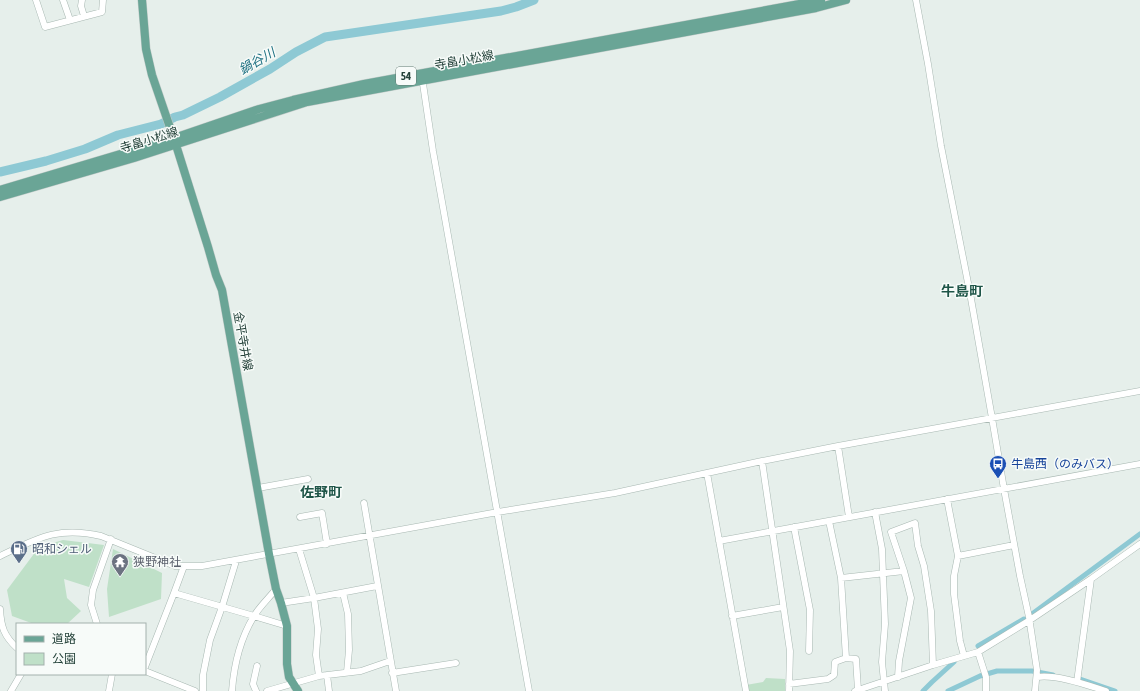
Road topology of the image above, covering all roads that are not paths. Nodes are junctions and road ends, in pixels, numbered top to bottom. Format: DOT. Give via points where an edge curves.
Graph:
graph roads {
  1 [pos="36,0"];
  2 [pos="64,0"];
  3 [pos="82,0"];
  4 [pos="103,0"];
  5 [pos="142,0"];
  6 [pos="821,0"];
  7 [pos="846,0"];
  8 [pos="916,0"];
  9 [pos="84,16"];
  10 [pos="70,20"];
  11 [pos="422,77"];
  12 [pos="175,141"];
  13 [pos="0,190"];
  14 [pos="0,197"];
  15 [pos="1140,391"];
  16 [pos="992,418"];
  17 [pos="838,446"];
  18 [pos="762,461"];
  19 [pos="1140,464"];
  20 [pos="707,473"];
  21 [pos="308,479"];
  22 [pos="258,488"];
  23 [pos="1004,489"];
  24 [pos="947,499"];
  25 [pos="364,503"];
  26 [pos="498,512"];
  27 [pos="875,512"];
  28 [pos="300,517"];
  29 [pos="849,517"];
  30 [pos="829,521"];
  31 [pos="794,527"];
  32 [pos="772,532"];
  33 [pos="369,536"];
  34 [pos="111,540"];
  35 [pos="719,541"];
  36 [pos="327,544"];
  37 [pos="1140,544"];
  38 [pos="1014,545"];
  39 [pos="299,549"];
  40 [pos="269,554"];
  41 [pos="0,556"];
  42 [pos="958,556"];
  43 [pos="236,561"];
  44 [pos="184,566"];
  45 [pos="904,571"];
  46 [pos="883,574"];
  47 [pos="840,578"];
  48 [pos="1091,579"];
  49 [pos="377,586"];
  50 [pos="276,589"];
  51 [pos="174,593"];
  52 [pos="342,593"];
  53 [pos="314,598"];
  54 [pos="281,603"];
  55 [pos="222,607"];
  56 [pos="783,607"];
  57 [pos="0,609"];
  58 [pos="254,616"];
  59 [pos="732,616"];
  60 [pos="1029,616"];
  61 [pos="97,623"];
  62 [pos="287,626"];
  63 [pos="16,647"];
  64 [pos="809,651"];
  65 [pos="978,652"];
  66 [pos="964,656"];
  67 [pos="846,658"];
  68 [pos="390,661"];
  69 [pos="456,663"];
  70 [pos="146,664"];
  71 [pos="933,665"];
  72 [pos="257,666"];
  73 [pos="146,671"];
  74 [pos="347,672"];
  75 [pos="392,673"];
  76 [pos="1037,674"];
  77 [pos="20,675"];
  78 [pos="112,675"];
  79 [pos="327,675"];
  80 [pos="319,676"];
  81 [pos="898,677"];
  82 [pos="883,682"];
  83 [pos="1077,682"];
  84 [pos="176,684"];
  85 [pos="789,684"];
  86 [pos="296,688"];
  87 [pos="11,691"];
  88 [pos="109,691"];
  89 [pos="174,691"];
  90 [pos="196,691"];
  91 [pos="203,691"];
  92 [pos="232,691"];
  93 [pos="256,691"];
  94 [pos="267,691"];
  95 [pos="329,691"];
  96 [pos="396,691"];
  97 [pos="530,691"];
  98 [pos="746,691"];
  99 [pos="789,691"];
  100 [pos="857,691"];
  101 [pos="885,691"];
  102 [pos="986,691"];
  103 [pos="1036,691"];
  104 [pos="1106,691"];
  1 -- 10 [label="street" via="45,27"];
  2 -- 10 [label="street"];
  3 -- 9 [label="street"];
  4 -- 9 [label="street" via="102,12"];
  5 -- 12 [label="main road, 金平寺井線" via="146,49 152,75"];
  6 -- 11 [label="main road, 寺畠小松線 / 54"];
  7 -- 11 [label="main road, 寺畠小松線 / 54" via="816,8"];
  8 -- 16 [label="street"];
  9 -- 10 [label="street"];
  11 -- 12 [label="main road, 寺畠小松線 / 54" via="364,84 293,100 259,109"];
  11 -- 26 [label="street"];
  12 -- 13 [label="main road, 寺畠小松線 / 54"];
  12 -- 14 [label="main road, 寺畠小松線 / 54"];
  12 -- 22 [label="main road, 金平寺井線" via="222,290"];
  15 -- 16 [label="street"];
  16 -- 17 [label="street"];
  16 -- 23 [label="street"];
  17 -- 18 [label="street"];
  17 -- 29 [label="street"];
  18 -- 20 [label="street"];
  18 -- 32 [label="street"];
  19 -- 23 [label="street"];
  20 -- 26 [label="street"];
  20 -- 35 [label="street"];
  21 -- 22 [label="street"];
  22 -- 40 [label="main road, 金平寺井線"];
  23 -- 24 [label="street"];
  23 -- 38 [label="street"];
  24 -- 27 [label="street"];
  24 -- 42 [label="street"];
  25 -- 33 [label="street"];
  26 -- 33 [label="street"];
  26 -- 97 [label="street"];
  27 -- 29 [label="street"];
  27 -- 46 [label="street" via="882,549"];
  28 -- 36 [label="street" via="322,513"];
  29 -- 30 [label="street"];
  30 -- 31 [label="street"];
  30 -- 47 [label="street"];
  31 -- 32 [label="street"];
  31 -- 64 [label="street" via="810,610"];
  32 -- 35 [label="street"];
  32 -- 56 [label="street"];
  33 -- 36 [label="street"];
  33 -- 49 [label="street"];
  34 -- 41 [label="street" via="92,534 68,532 35,540"];
  34 -- 44 [label="street" via="175,566"];
  34 -- 61 [label="street" via="93,590 91,605"];
  35 -- 59 [label="street"];
  36 -- 39 [label="street"];
  37 -- 48 [label="street"];
  38 -- 42 [label="street"];
  38 -- 60 [label="street"];
  39 -- 40 [label="street"];
  39 -- 53 [label="street"];
  40 -- 43 [label="street"];
  40 -- 50 [label="main road, 金平寺井線"];
  42 -- 66 [label="street" via="954,594"];
  43 -- 44 [label="street"];
  43 -- 55 [label="street"];
  44 -- 51 [label="street"];
  45 -- 46 [label="street"];
  45 -- 71 [label="street" via="891,532 915,523 931,611"];
  45 -- 81 [label="street" via="911,598"];
  46 -- 47 [label="street"];
  46 -- 82 [label="street"];
  47 -- 67 [label="street"];
  48 -- 60 [label="street"];
  48 -- 83 [label="street"];
  49 -- 52 [label="street"];
  49 -- 68 [label="street"];
  50 -- 54 [label="main road, 金平寺井線"];
  50 -- 58 [label="street"];
  51 -- 55 [label="street"];
  51 -- 70 [label="street"];
  52 -- 53 [label="street"];
  52 -- 74 [label="street" via="348,614"];
  53 -- 54 [label="street"];
  53 -- 80 [label="street" via="318,629 316,655"];
  54 -- 62 [label="main road, 金平寺井線"];
  55 -- 58 [label="street"];
  55 -- 91 [label="street" via="210,640"];
  56 -- 59 [label="street"];
  56 -- 85 [label="street" via="790,651"];
  57 -- 63 [label="street" via="4,632"];
  58 -- 62 [label="street"];
  58 -- 92 [label="street" via="239,647"];
  59 -- 98 [label="street"];
  60 -- 65 [label="street"];
  60 -- 76 [label="street"];
  62 -- 86 [label="main road, 金平寺井線" via="287,664 289,677"];
  65 -- 66 [label="street"];
  65 -- 102 [label="street" via="985,674"];
  66 -- 71 [label="street"];
  67 -- 85 [label="street" via="835,662 834,675 828,679"];
  67 -- 100 [label="street" via="856,659"];
  68 -- 74 [label="street" via="361,671"];
  68 -- 75 [label="street"];
  69 -- 75 [label="street"];
  71 -- 81 [label="street"];
  72 -- 93 [label="street" via="252,684"];
  73 -- 84 [label="street"];
  74 -- 79 [label="street"];
  75 -- 96 [label="street"];
  76 -- 83 [label="street"];
  76 -- 103 [label="street"];
  77 -- 87 [label="street"];
  78 -- 88 [label="street"];
  79 -- 80 [label="street"];
  79 -- 95 [label="street"];
  80 -- 86 [label="street"];
  81 -- 82 [label="street"];
  82 -- 100 [label="street"];
  82 -- 101 [label="street"];
  83 -- 104 [label="street"];
  84 -- 89 [label="street"];
  84 -- 90 [label="street"];
  85 -- 99 [label="street"];
  86 -- 94 [label="street"];
}
